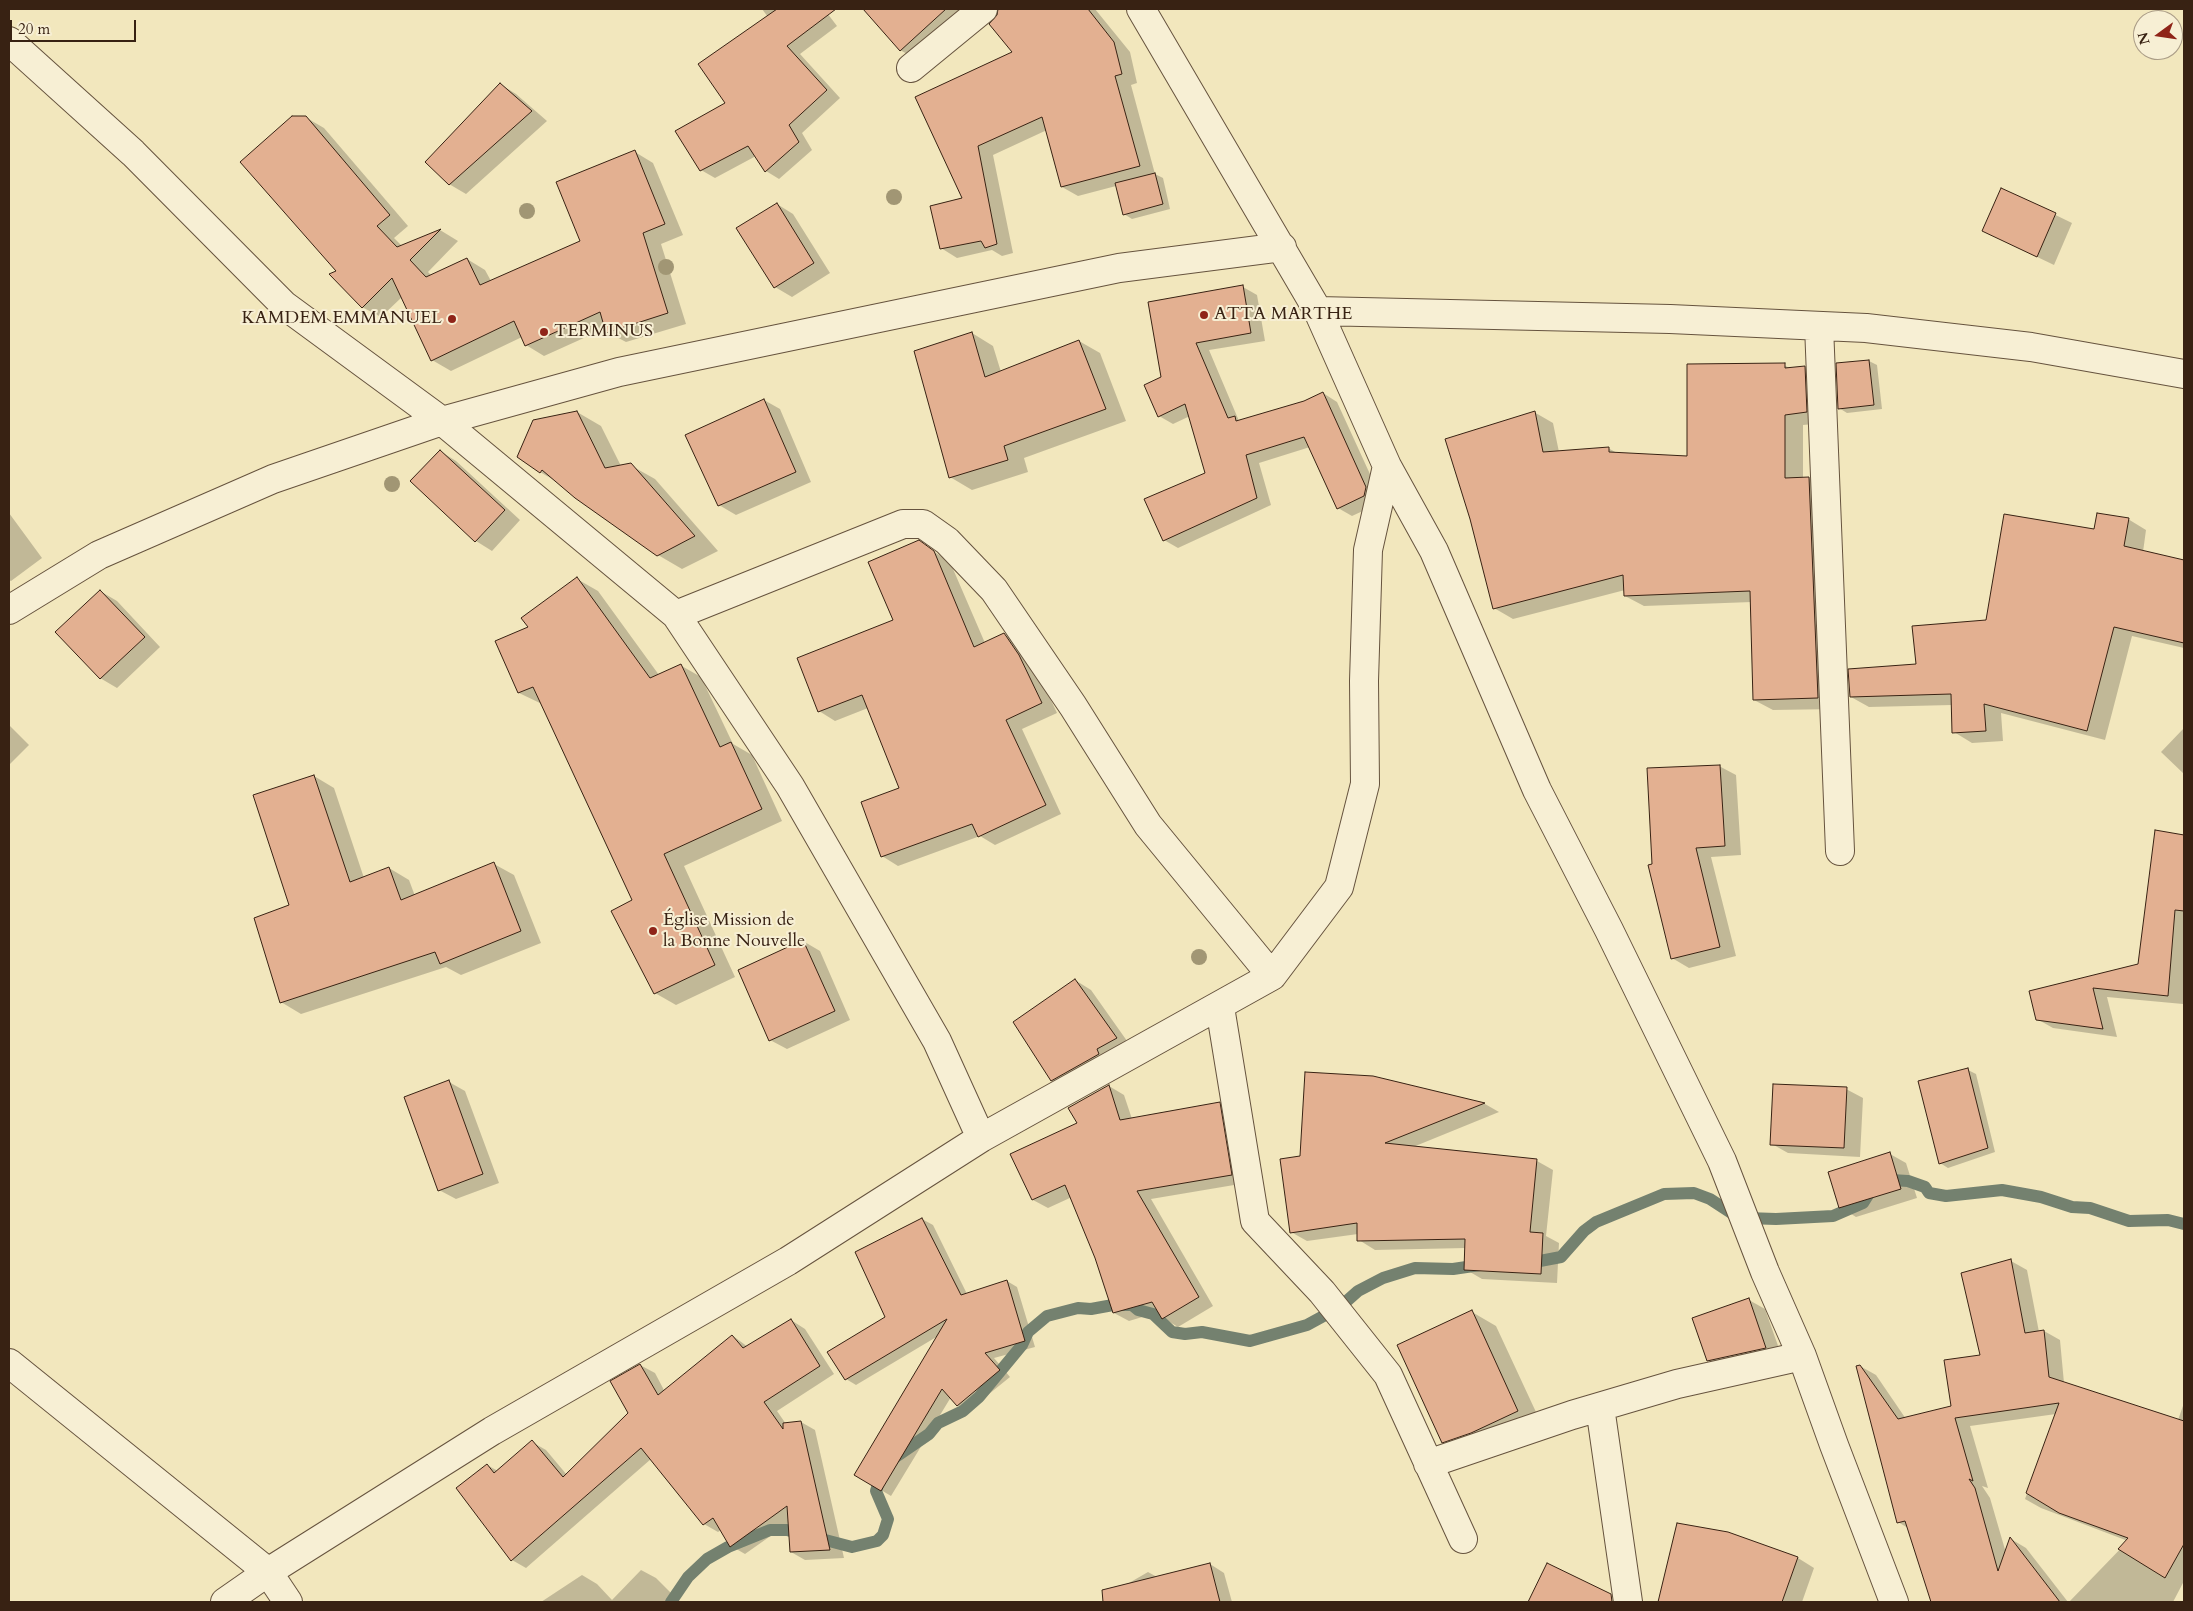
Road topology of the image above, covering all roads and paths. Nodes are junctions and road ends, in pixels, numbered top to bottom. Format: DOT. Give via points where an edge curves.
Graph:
graph roads {
  1 [pos="983,9"];
  2 [pos="1141,9"];
  3 [pos="9,42"];
  4 [pos="910,68"];
  5 [pos="1282,247"];
  6 [pos="1318,310"];
  7 [pos="1819,326"];
  8 [pos="2184,374"];
  9 [pos="442,421"];
  10 [pos="1387,466"];
  11 [pos="9,610"];
  12 [pos="676,614"];
  13 [pos="1840,851"];
  14 [pos="1272,976"];
  15 [pos="1220,1007"];
  16 [pos="981,1138"];
  17 [pos="1802,1356"];
  18 [pos="9,1364"];
  19 [pos="1600,1407"];
  20 [pos="1428,1464"];
  21 [pos="1462,1539"];
  22 [pos="268,1572"];
  23 [pos="225,1602"];
  24 [pos="288,1602"];
  25 [pos="1628,1602"];
  26 [pos="1894,1602"];
  1 -- 4 [label="street"];
  2 -- 5 [label="street"];
  3 -- 9 [label="street" via="134,153 284,305"];
  5 -- 6 [label="street"];
  5 -- 9 [label="street" via="1119,268 619,372"];
  6 -- 7 [label="street"];
  6 -- 10 [label="street"];
  7 -- 8 [label="street" via="1866,328 2031,347"];
  7 -- 13 [label="street"];
  9 -- 11 [label="street" via="273,479 99,555"];
  9 -- 12 [label="street"];
  10 -- 14 [label="street" via="1368,550 1364,784 1339,887"];
  10 -- 17 [label="street" via="1434,551 1537,790 1722,1161 1764,1272"];
  12 -- 14 [label="street" via="903,524 923,524 947,541 994,590 1148,825"];
  12 -- 16 [label="street" via="790,786 937,1041"];
  14 -- 15 [label="street"];
  15 -- 16 [label="street"];
  15 -- 20 [label="street" via="1255,1221 1322,1292 1388,1374"];
  16 -- 22 [label="street" via="788,1260 492,1431"];
  17 -- 19 [label="street" via="1677,1384"];
  17 -- 26 [label="street"];
  18 -- 22 [label="street"];
  19 -- 20 [label="street"];
  19 -- 25 [label="street"];
  20 -- 21 [label="street"];
  22 -- 23 [label="street"];
  22 -- 24 [label="street"];
}
